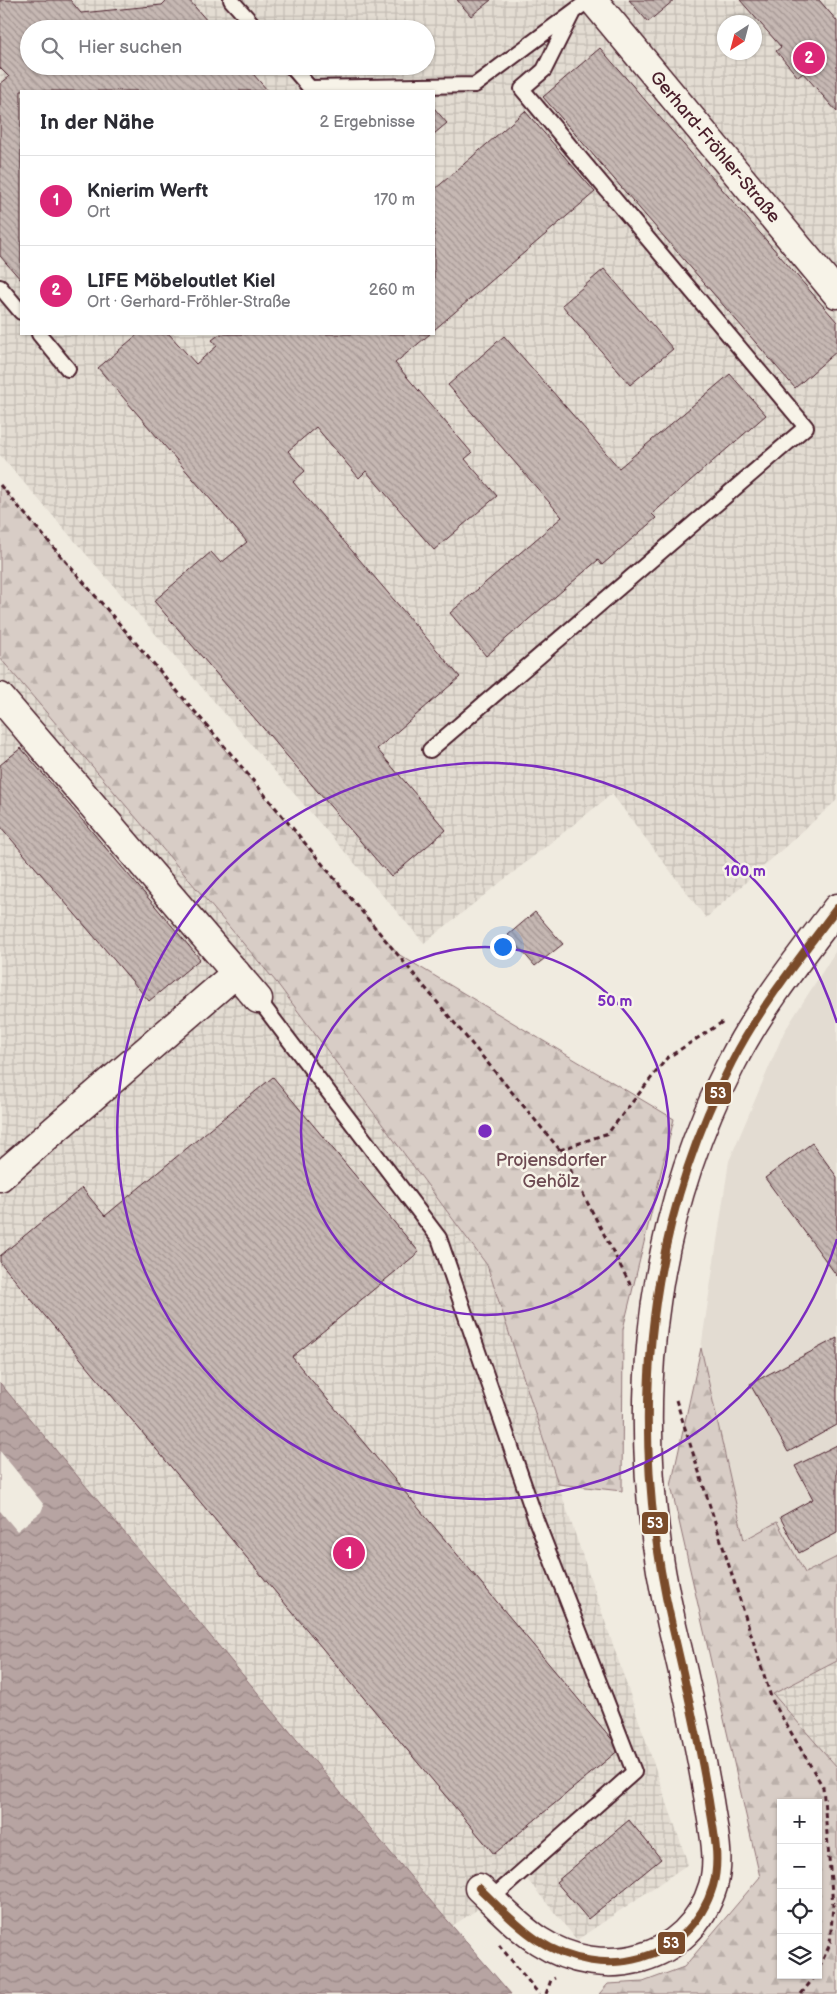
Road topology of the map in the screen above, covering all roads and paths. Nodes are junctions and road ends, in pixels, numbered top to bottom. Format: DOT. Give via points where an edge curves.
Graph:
graph roads {
  1 [pos="231,0"];
  2 [pos="589,0"];
  3 [pos="582,7"];
  4 [pos="249,20"];
  5 [pos="299,75"];
  6 [pos="0,287"];
  7 [pos="837,294"];
  8 [pos="20,311"];
  9 [pos="40,335"];
  10 [pos="68,368"];
  11 [pos="0,484"];
  12 [pos="0,697"];
  13 [pos="430,750"];
  14 [pos="837,908"];
  15 [pos="236,973"];
  16 [pos="258,999"];
  17 [pos="731,1016"];
  18 [pos="560,1150"];
  19 [pos="0,1177"];
  20 [pos="652,1328"];
  21 [pos="673,1393"];
  22 [pos="479,1888"];
  23 [pos="822,1961"];
  24 [pos="813,1979"];
  25 [pos="801,1994"];
  1 -- 4 [label="lane"];
  2 -- 3 [label="lane"];
  3 -- 5 [label="lane" via="474,85 310,88"];
  3 -- 7 [label="street, Gerhard-Fröhler-Straße"];
  3 -- 13 [label="lane" via="544,70 522,89 806,427"];
  6 -- 8 [label="lane"];
  9 -- 10 [label="lane"];
  11 -- 18 [label="path" via="221,742"];
  12 -- 15 [label="street"];
  14 -- 20 [label="street" via="779,985 734,1058 713,1102 678,1195"];
  15 -- 16 [label="street"];
  15 -- 19 [label="street"];
  16 -- 22 [label="lane" via="439,1238 536,1520 634,1772"];
  17 -- 18 [label="path" via="667,1058 608,1132"];
  18 -- 20 [label="path"];
  20 -- 22 [label="street" via="646,1407 649,1486 669,1613 699,1742 717,1865 714,1884 700,1916 679,1939 650,1956 615,1963 594,1961 553,1949 529,1934"];
  21 -- 23 [label="path" via="772,1700 823,1787 833,1905 830,1944"];
  24 -- 25 [label="path"];
}
